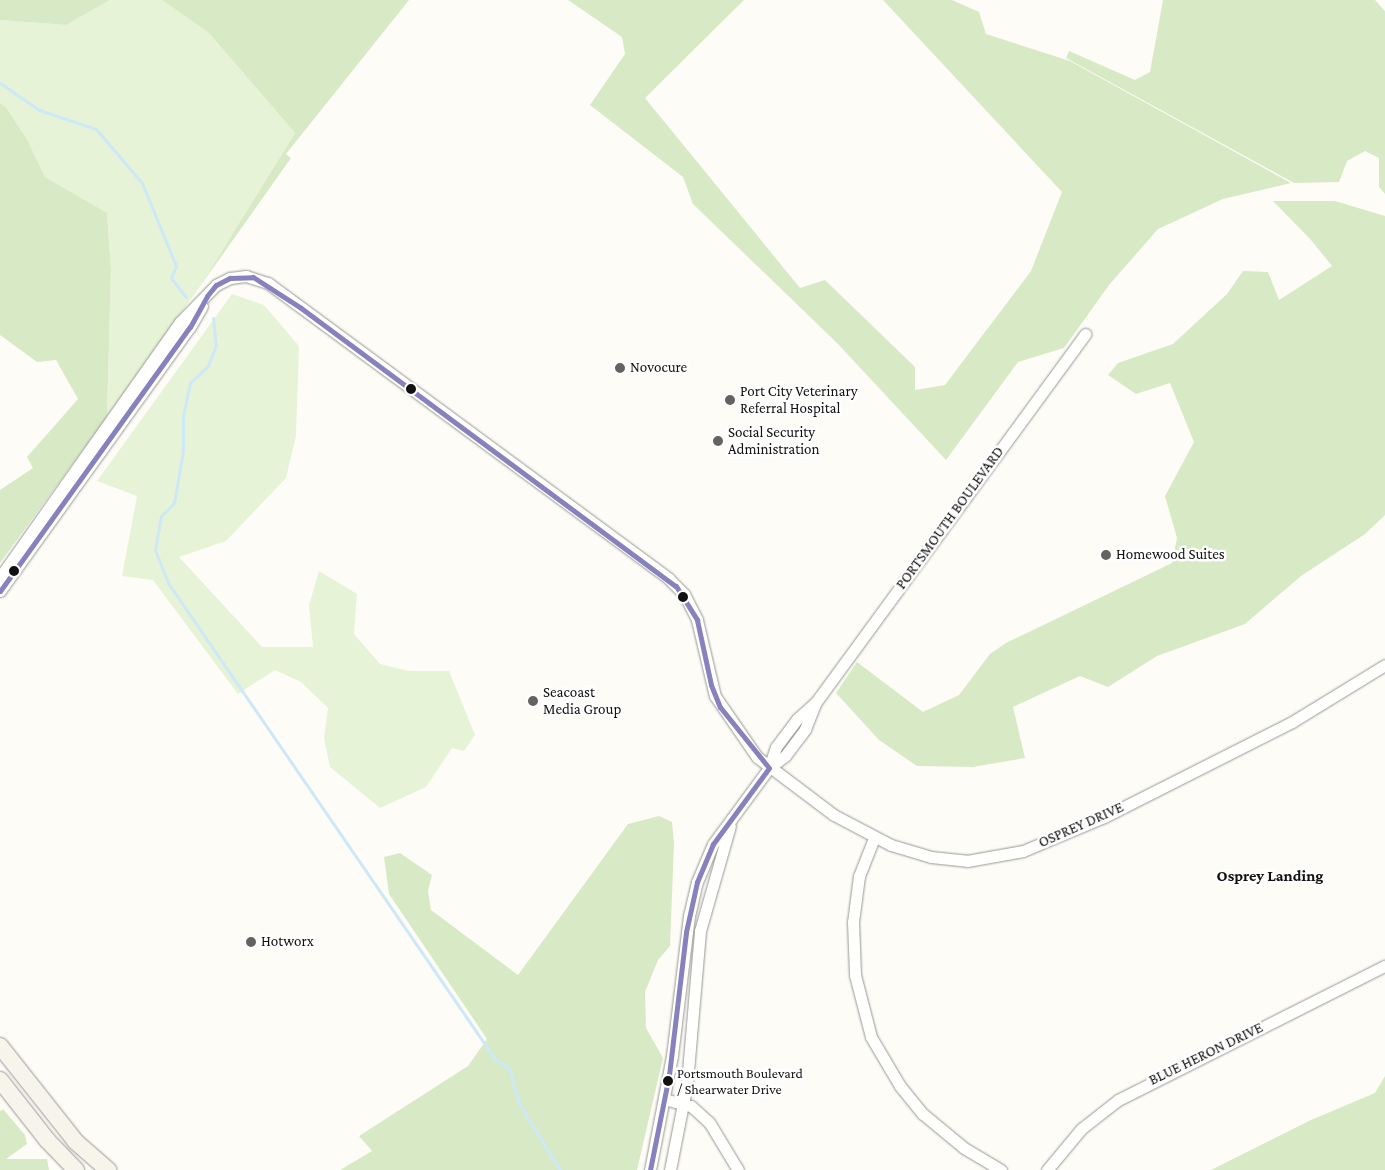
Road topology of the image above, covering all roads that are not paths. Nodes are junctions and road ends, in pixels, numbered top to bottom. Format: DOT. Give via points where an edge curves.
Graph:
graph roads {
  1 [pos="207,296"];
  2 [pos="1085,334"];
  3 [pos="0,577"];
  4 [pos="0,591"];
  5 [pos="1385,665"];
  6 [pos="769,768"];
  7 [pos="730,824"];
  8 [pos="874,838"];
  9 [pos="1385,966"];
  10 [pos="0,1046"];
  11 [pos="0,1080"];
  12 [pos="664,1099"];
  13 [pos="684,1103"];
  14 [pos="76,1170"];
  15 [pos="108,1170"];
  16 [pos="650,1170"];
  17 [pos="670,1170"];
  18 [pos="738,1170"];
  19 [pos="1001,1170"];
  20 [pos="1047,1170"];
  1 -- 3 [label="street, OSPREY DRIVE" via="180,322"];
  1 -- 4 [label="street" via="190,327"];
  1 -- 6 [label="street, OSPREY DRIVE" via="223,281 238,276 253,277 268,284 669,579 684,594 698,620 711,685 720,706"];
  2 -- 6 [label="street, PORTSMOUTH BOULEVARD" via="816,702 805,729 785,756"];
  5 -- 8 [label="street, OSPREY DRIVE" via="1287,724 1104,817 1022,851 980,860 951,860 909,851"];
  6 -- 7 [label="street, PORTSMOUTH BOULEVARD"];
  6 -- 8 [label="street, OSPREY DRIVE" via="834,815"];
  7 -- 12 [label="street, PORTSMOUTH BOULEVARD" via="707,856 689,916"];
  7 -- 13 [label="street, PORTSMOUTH BOULEVARD" via="700,931"];
  8 -- 19 [label="street" via="859,876 853,922 855,975 871,1037 900,1086 923,1114 964,1148"];
  9 -- 20 [label="street, BLUE HERON DRIVE" via="1125,1096 1080,1129"];
  10 -- 15 [label="main road" via="76,1142"];
  11 -- 14 [label="main road" via="47,1140"];
  12 -- 13 [label="street"];
  12 -- 16 [label="street, PORTSMOUTH BOULEVARD"];
  13 -- 17 [label="street, PORTSMOUTH BOULEVARD"];
  13 -- 18 [label="street" via="709,1122"];
}
